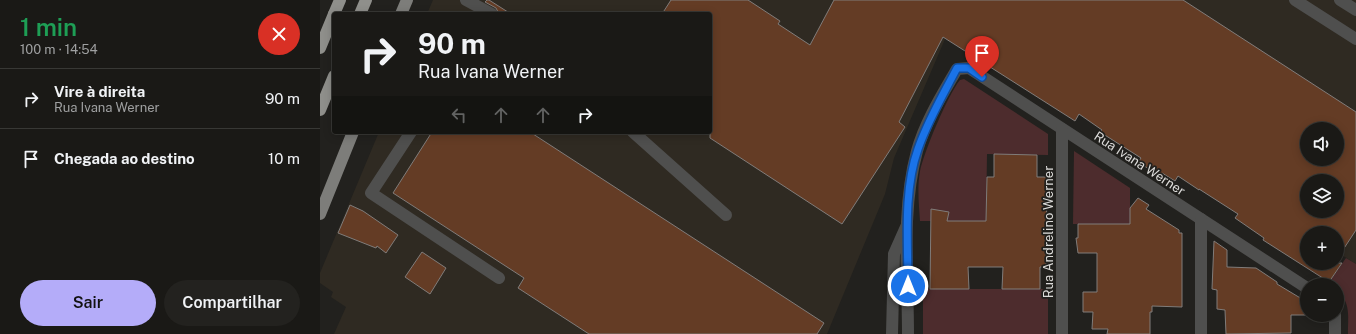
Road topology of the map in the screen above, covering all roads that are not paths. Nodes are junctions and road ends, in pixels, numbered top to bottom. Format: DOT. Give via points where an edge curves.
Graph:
graph roads {
  1 [pos="340,0"];
  2 [pos="366,0"];
  3 [pos="407,0"];
  4 [pos="466,0"];
  5 [pos="1295,0"];
  6 [pos="1340,0"];
  7 [pos="1356,10"];
  8 [pos="335,12"];
  9 [pos="361,12"];
  10 [pos="402,12"];
  11 [pos="488,12"];
  12 [pos="332,19"];
  13 [pos="1356,39"];
  14 [pos="320,48"];
  15 [pos="332,81"];
  16 [pos="320,110"];
  17 [pos="1062,129"];
  18 [pos="352,134"];
  19 [pos="410,134"];
  20 [pos="635,134"];
  21 [pos="320,214"];
  22 [pos="726,215"];
  23 [pos="1201,219"];
  24 [pos="908,222"];
  25 [pos="499,278"];
  26 [pos="1300,283"];
  27 [pos="1335,322"];
  28 [pos="892,334"];
  29 [pos="908,334"];
  30 [pos="1062,334"];
  31 [pos="1200,334"];
  32 [pos="1335,334"];
  1 -- 8 [label="highway"];
  2 -- 9 [label="highway"];
  3 -- 10 [label="main road"];
  4 -- 11 [label="street"];
  5 -- 13 [label="street"];
  6 -- 7 [label="street"];
  12 -- 14 [label="highway"];
  15 -- 16 [label="highway"];
  17 -- 23 [label="street, Rua Ivana Werner"];
  17 -- 24 [label="street, Rua Ivana Werner" via="969,68 957,68 933,113 918,150 910,183"];
  17 -- 30 [label="street, Rua Andrelino Werner"];
  18 -- 21 [label="main road"];
  19 -- 25 [label="street" via="371,194"];
  20 -- 22 [label="street"];
  23 -- 26 [label="street, Rua Ivana Werner"];
  23 -- 31 [label="street"];
  24 -- 28 [label="street" via="894,254"];
  24 -- 29 [label="street"];
  27 -- 32 [label="street"];
}
